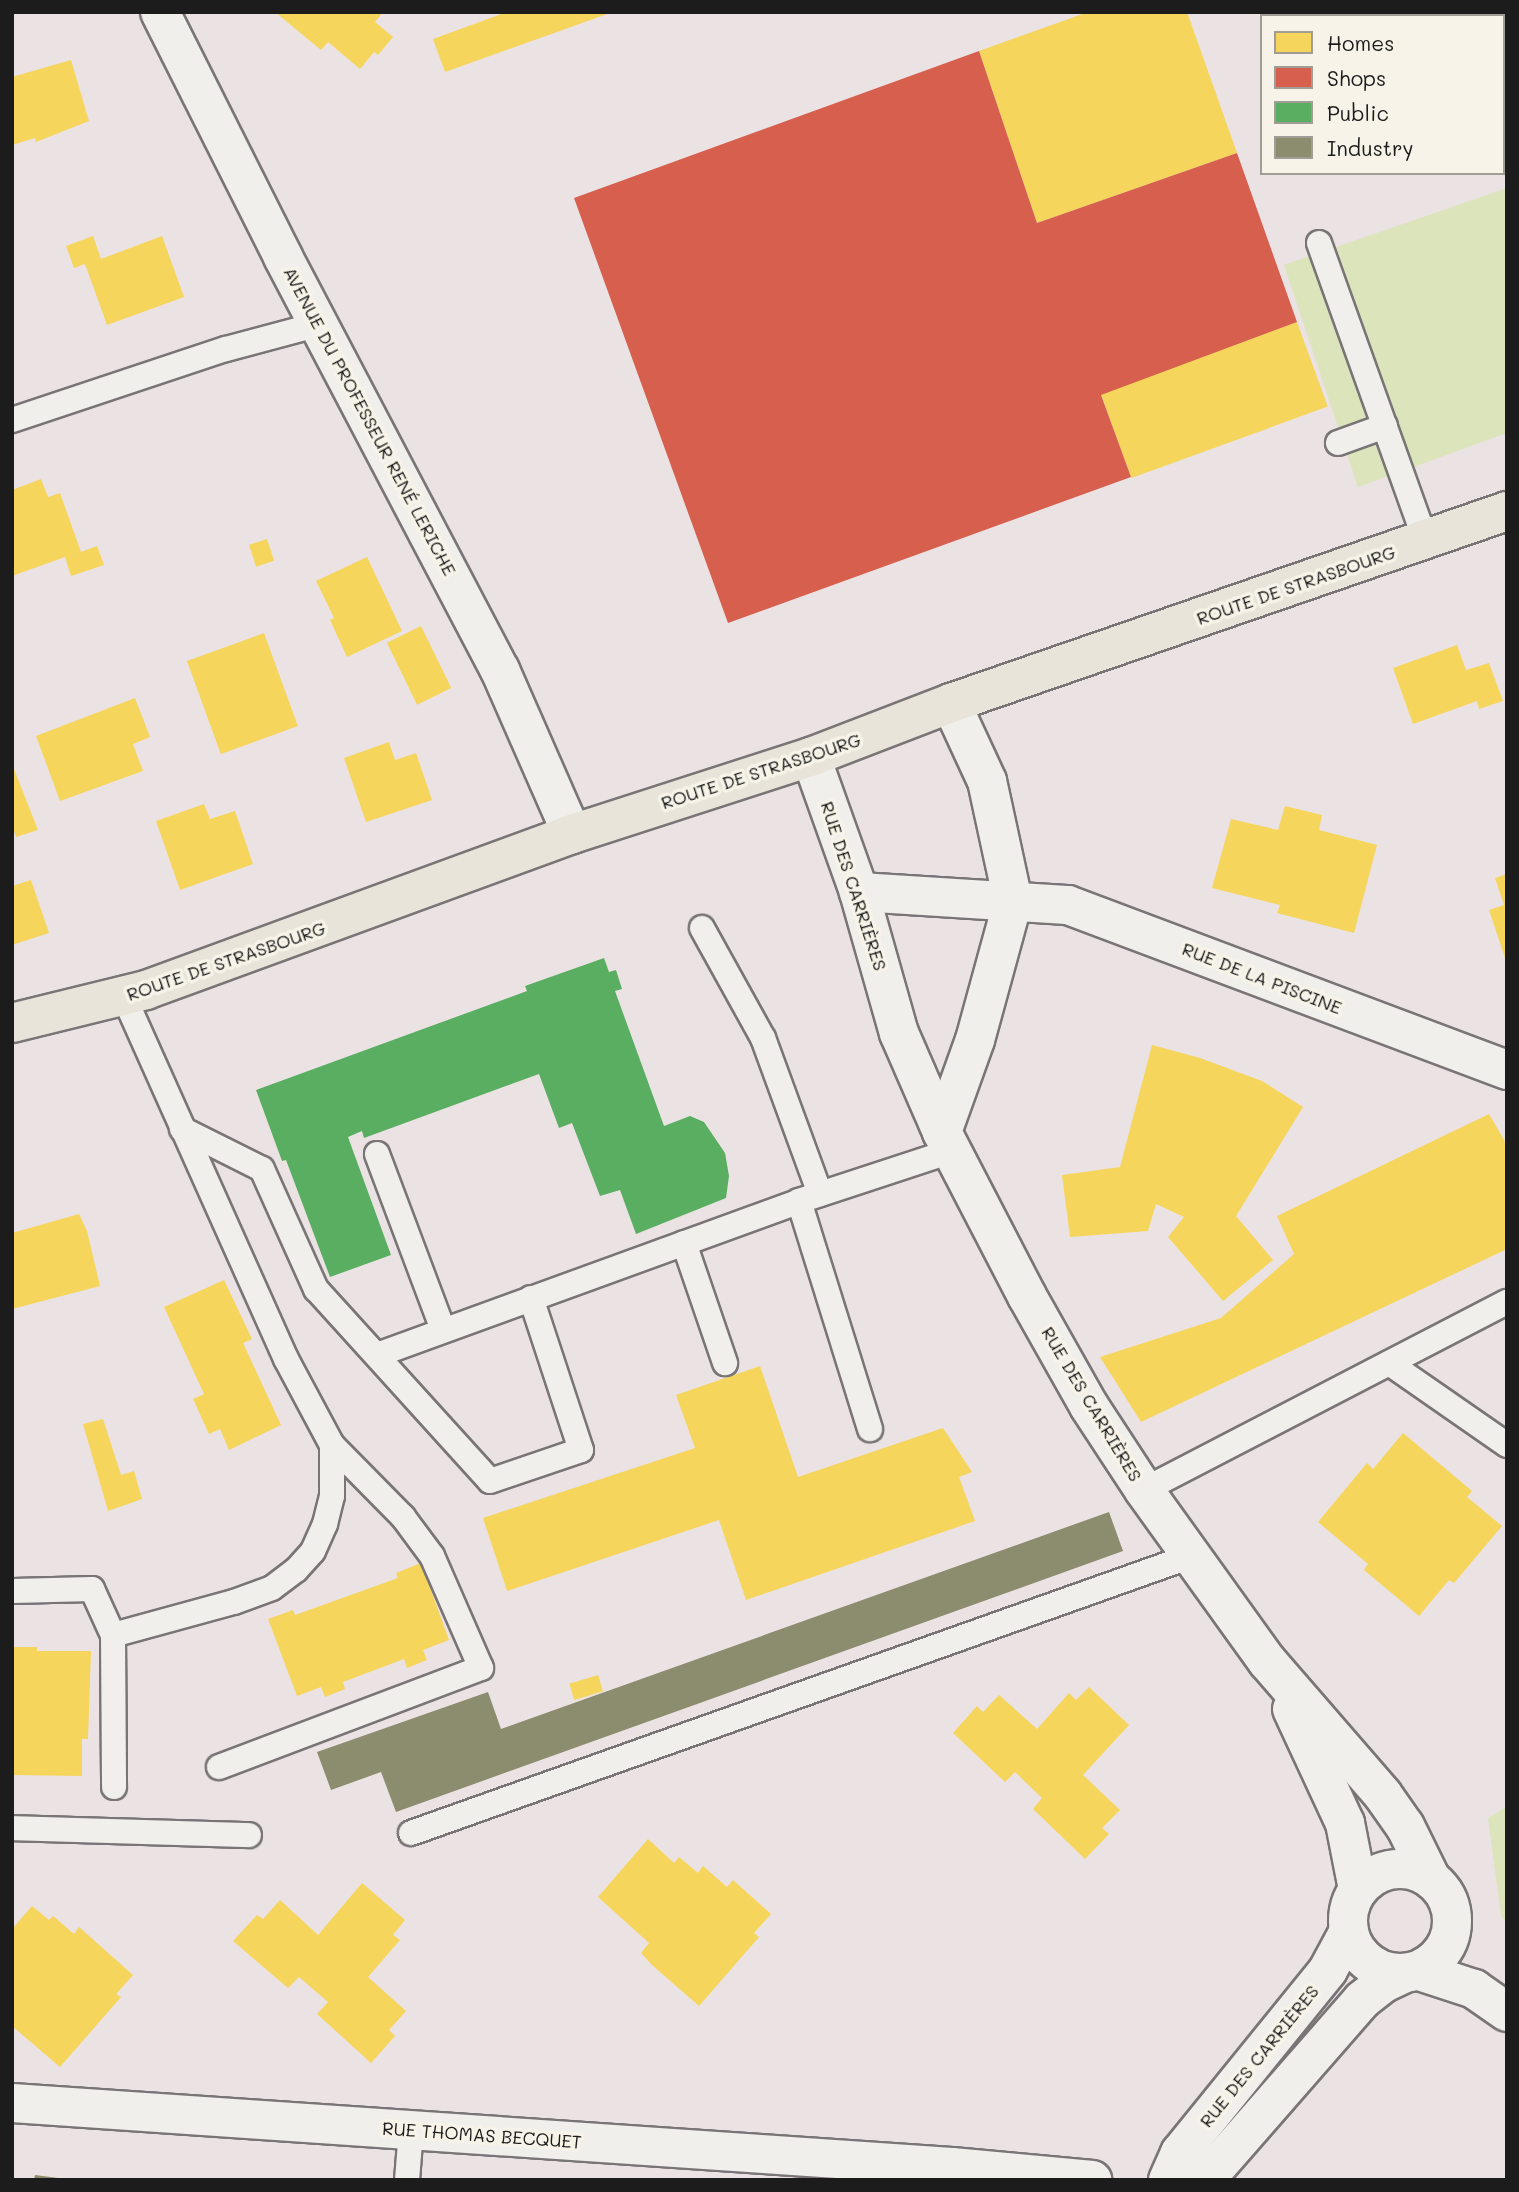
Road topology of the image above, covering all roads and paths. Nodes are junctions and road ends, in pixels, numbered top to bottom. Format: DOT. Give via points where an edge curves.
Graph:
graph roads {
  1 [pos="160,12"];
  2 [pos="1320,243"];
  3 [pos="319,324"];
  4 [pos="12,420"];
  5 [pos="1385,426"];
  6 [pos="1338,443"];
  7 [pos="1507,511"];
  8 [pos="1425,539"];
  9 [pos="951,703"];
  10 [pos="811,757"];
  11 [pos="572,834"];
  12 [pos="859,892"];
  13 [pos="1013,901"];
  14 [pos="702,928"];
  15 [pos="124,997"];
  16 [pos="12,1023"];
  17 [pos="1507,1070"];
  18 [pos="182,1129"];
  19 [pos="946,1142"];
  20 [pos="377,1154"];
  21 [pos="810,1197"];
  22 [pos="684,1243"];
  23 [pos="531,1298"];
  24 [pos="1507,1302"];
  25 [pos="443,1330"];
  26 [pos="377,1355"];
  27 [pos="725,1363"];
  28 [pos="1389,1363"];
  29 [pos="870,1429"];
  30 [pos="332,1445"];
  31 [pos="1507,1446"];
  32 [pos="1144,1490"];
  33 [pos="1191,1556"];
  34 [pos="13,1591"];
  35 [pos="113,1635"];
  36 [pos="1267,1661"];
  37 [pos="219,1766"];
  38 [pos="114,1787"];
  39 [pos="12,1828"];
  40 [pos="411,1833"];
  41 [pos="249,1835"];
  42 [pos="1432,1879"];
  43 [pos="1358,1889"];
  44 [pos="1349,1931"];
  45 [pos="1451,1936"];
  46 [pos="1411,1972"];
  47 [pos="1507,2000"];
  48 [pos="1507,2012"];
  49 [pos="12,2103"];
  50 [pos="411,2130"];
  51 [pos="952,2167"];
  52 [pos="407,2180"];
  53 [pos="1002,2180"];
  54 [pos="1092,2180"];
  55 [pos="1168,2180"];
  56 [pos="1205,2180"];
  1 -- 3 [label="street, AVENUE DU PROFESSEUR RENÉ LERICHE"];
  2 -- 5 [label="lane"];
  3 -- 4 [label="lane" via="226,349"];
  3 -- 11 [label="street, AVENUE DU PROFESSEUR RENÉ LERICHE" via="500,670"];
  5 -- 6 [label="lane"];
  5 -- 8 [label="lane"];
  7 -- 8 [label="main road, ROUTE DE STRASBOURG"];
  8 -- 9 [label="main road, ROUTE DE STRASBOURG"];
  9 -- 10 [label="main road, ROUTE DE STRASBOURG"];
  9 -- 13 [label="street" via="987,781"];
  10 -- 11 [label="main road, ROUTE DE STRASBOURG"];
  10 -- 12 [label="street, RUE DES CARRIÈRES"];
  11 -- 15 [label="main road, ROUTE DE STRASBOURG"];
  12 -- 13 [label="street, RUE DE LA PISCINE"];
  12 -- 19 [label="street, RUE DES CARRIÈRES" via="899,1033"];
  13 -- 17 [label="street, RUE DE LA PISCINE" via="1068,905"];
  13 -- 19 [label="street"];
  14 -- 21 [label="lane" via="763,1038"];
  15 -- 16 [label="main road, ROUTE DE STRASBOURG"];
  15 -- 18 [label="lane"];
  18 -- 26 [label="lane" via="262,1169 316,1289"];
  18 -- 30 [label="lane" via="286,1359"];
  19 -- 21 [label="lane"];
  19 -- 32 [label="street, RUE DES CARRIÈRES" via="1083,1395"];
  20 -- 25 [label="lane"];
  21 -- 22 [label="lane"];
  21 -- 29 [label="lane"];
  22 -- 23 [label="lane"];
  22 -- 27 [label="lane"];
  23 -- 25 [label="lane"];
  23 -- 26 [label="lane" via="582,1450 490,1481"];
  24 -- 28 [label="lane"];
  25 -- 26 [label="lane"];
  28 -- 31 [label="lane"];
  28 -- 32 [label="lane"];
  30 -- 35 [label="lane" via="334,1476 326,1524 313,1551 296,1570 272,1588 234,1602"];
  30 -- 37 [label="lane" via="403,1517 432,1556 481,1668"];
  32 -- 33 [label="street, RUE DES CARRIÈRES"];
  33 -- 36 [label="street, RUE DES CARRIÈRES"];
  33 -- 40 [label="lane"];
  34 -- 35 [label="lane" via="92,1590"];
  35 -- 38 [label="lane"];
  36 -- 42 [label="street, RUE DES CARRIÈRES" via="1371,1779 1405,1826"];
  36 -- 43 [label="street, RUE DES CARRIÈRES" via="1335,1797 1351,1845"];
  39 -- 41 [label="lane"];
  42 -- 43 [label="street" via="1417,1872 1385,1870"];
  42 -- 45 [label="street" via="1450,1905"];
  43 -- 44 [label="street" via="1351,1901"];
  44 -- 46 [label="street" via="1362,1958 1381,1969"];
  44 -- 55 [label="street, RUE DES CARRIÈRES" via="1328,1970 1180,2153"];
  45 -- 46 [label="street" via="1444,1951"];
  45 -- 47 [label="street" via="1464,1957"];
  46 -- 48 [label="street" via="1474,1989"];
  46 -- 56 [label="street" via="1362,2000"];
  49 -- 50 [label="street, RUE THOMAS BECQUET"];
  50 -- 51 [label="street, RUE THOMAS BECQUET"];
  50 -- 52 [label="lane"];
  51 -- 53 [label="street, RUE THOMAS BECQUET"];
  51 -- 54 [label="street, RUE THOMAS BECQUET"];
}
